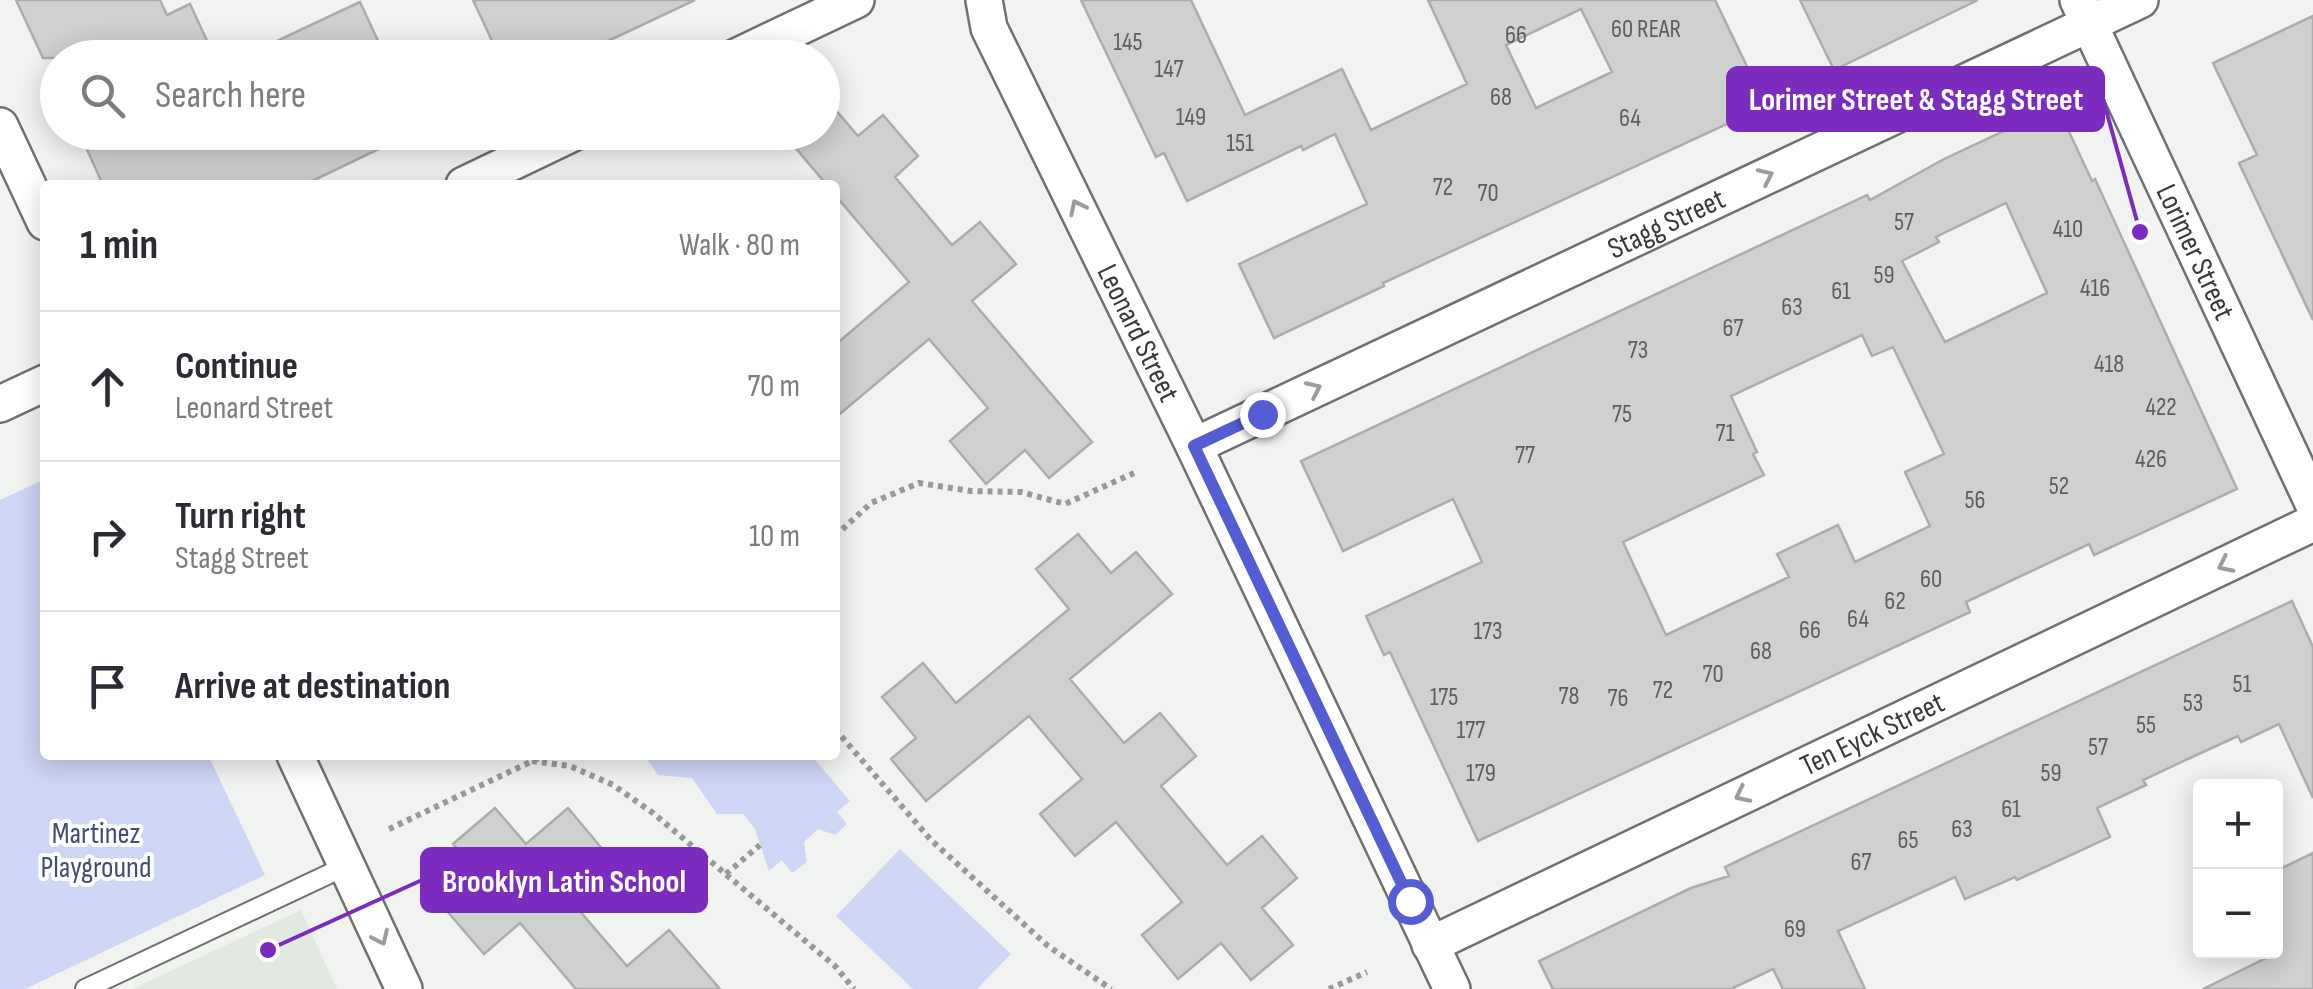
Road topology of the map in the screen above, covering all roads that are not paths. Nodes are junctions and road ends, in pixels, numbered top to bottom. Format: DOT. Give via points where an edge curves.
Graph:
graph roads {
  1 [pos="856,0"];
  2 [pos="984,0"];
  3 [pos="2140,0"];
  4 [pos="2083,12"];
  5 [pos="772,40"];
  6 [pos="0,126"];
  7 [pos="537,150"];
  8 [pos="474,180"];
  9 [pos="40,211"];
  10 [pos="40,384"];
  11 [pos="0,404"];
  12 [pos="1194,446"];
  13 [pos="2313,503"];
  14 [pos="2313,523"];
  15 [pos="296,760"];
  16 [pos="346,866"];
  17 [pos="1430,945"];
  18 [pos="85,989"];
  19 [pos="404,989"];
  20 [pos="1452,989"];
  1 -- 5 [label="street"];
  12 -- 2 [label="street, Leonard Street, one-way" via="989,28"];
  3 -- 4 [label="street, Stagg Street"];
  12 -- 4 [label="street, Stagg Street, one-way"];
  4 -- 13 [label="street, Lorimer Street"];
  6 -- 9 [label="street"];
  7 -- 8 [label="street"];
  10 -- 11 [label="street"];
  12 -- 17 [label="street, Leonard Street"];
  14 -- 17 [label="street, Ten Eyck Street, one-way"];
  15 -- 16 [label="street"];
  16 -- 18 [label="lane"];
  16 -- 19 [label="street, one-way"];
  17 -- 20 [label="street, Leonard Street"];
}
